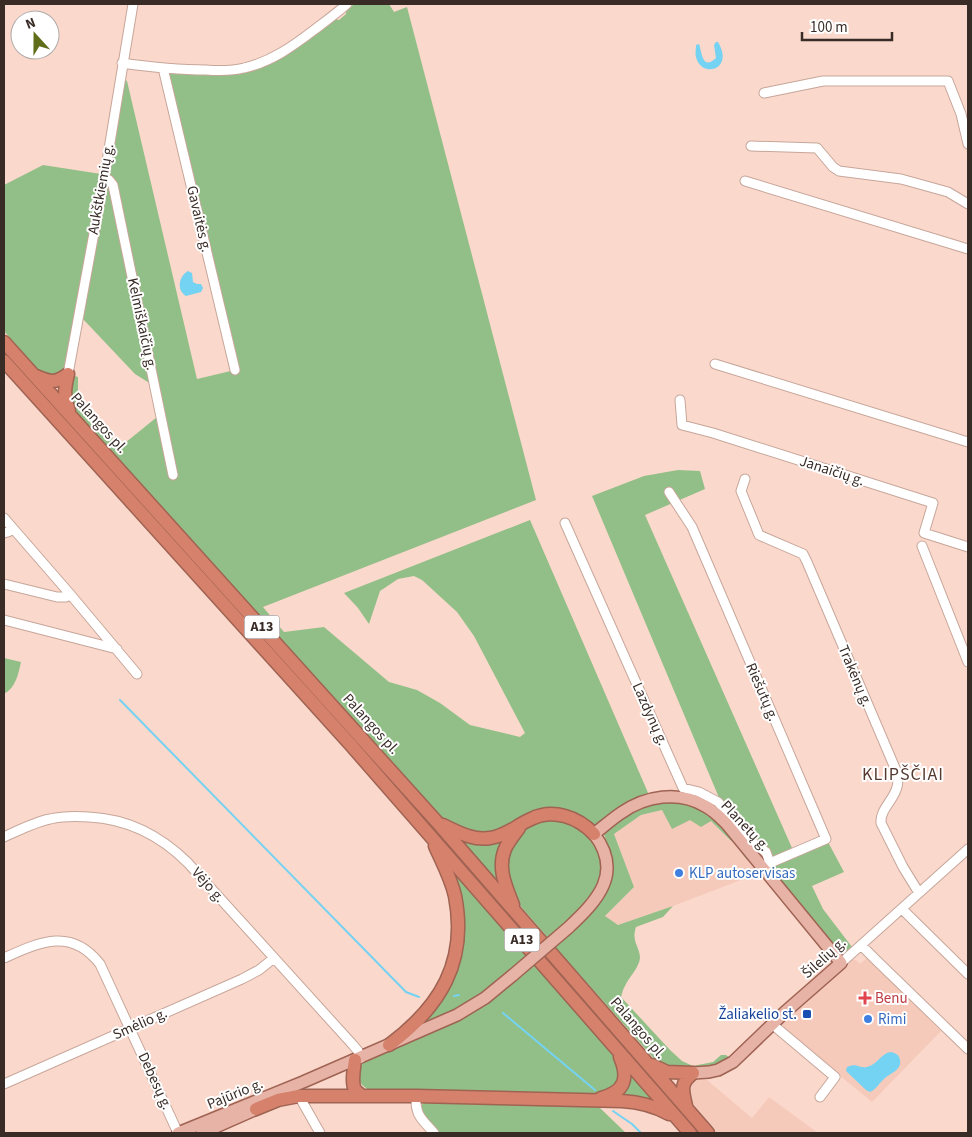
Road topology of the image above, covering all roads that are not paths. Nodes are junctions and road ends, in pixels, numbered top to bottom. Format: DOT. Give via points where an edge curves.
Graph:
graph roads {
  1 [pos="133,4"];
  2 [pos="347,4"];
  3 [pos="122,63"];
  4 [pos="163,68"];
  5 [pos="764,93"];
  6 [pos="968,144"];
  7 [pos="752,146"];
  8 [pos="104,179"];
  9 [pos="745,181"];
  10 [pos="968,204"];
  11 [pos="968,249"];
  12 [pos="4,342"];
  13 [pos="4,361"];
  14 [pos="715,364"];
  15 [pos="235,370"];
  16 [pos="68,374"];
  17 [pos="34,375"];
  18 [pos="680,400"];
  19 [pos="71,416"];
  20 [pos="968,442"];
  21 [pos="174,475"];
  22 [pos="745,479"];
  23 [pos="668,492"];
  24 [pos="4,518"];
  25 [pos="565,523"];
  26 [pos="13,529"];
  27 [pos="4,533"];
  28 [pos="922,546"];
  29 [pos="968,547"];
  30 [pos="4,584"];
  31 [pos="70,594"];
  32 [pos="4,620"];
  33 [pos="117,649"];
  34 [pos="968,662"];
  35 [pos="137,674"];
  36 [pos="437,822"];
  37 [pos="522,825"];
  38 [pos="428,832"];
  39 [pos="594,834"];
  40 [pos="4,837"];
  41 [pos="968,850"];
  42 [pos="767,865"];
  43 [pos="919,893"];
  44 [pos="902,909"];
  45 [pos="517,914"];
  46 [pos="861,945"];
  47 [pos="4,958"];
  48 [pos="274,958"];
  49 [pos="841,962"];
  50 [pos="968,974"];
  51 [pos="772,1024"];
  52 [pos="130,1028"];
  53 [pos="389,1045"];
  54 [pos="615,1047"];
  55 [pos="968,1049"];
  56 [pos="358,1059"];
  57 [pos="647,1063"];
  58 [pos="693,1073"];
  59 [pos="303,1082"];
  60 [pos="4,1084"];
  61 [pos="299,1096"];
  62 [pos="362,1096"];
  63 [pos="416,1096"];
  64 [pos="820,1097"];
  65 [pos="591,1100"];
  66 [pos="256,1108"];
  67 [pos="686,1109"];
  68 [pos="678,1119"];
  69 [pos="178,1133"];
  70 [pos="202,1133"];
  71 [pos="320,1133"];
  72 [pos="434,1133"];
  73 [pos="690,1133"];
  74 [pos="708,1133"];
  1 -- 3 [label="street, Aukštkiemių g."];
  2 -- 4 [label="street" via="289,49 261,63 228,71"];
  3 -- 4 [label="street"];
  3 -- 8 [label="street, Aukštkiemių g."];
  4 -- 15 [label="street, Gavaitės g."];
  5 -- 6 [label="street" via="823,82 948,81"];
  7 -- 10 [label="street" via="817,148 835,170 901,179 948,192"];
  8 -- 16 [label="street, Aukštkiemių g."];
  8 -- 21 [label="street, Kelmiškaičių g." via="113,185"];
  9 -- 11 [label="street"];
  12 -- 17 [label="highway, Palangos pl. / A13"];
  13 -- 38 [label="highway, Palangos pl. / A13"];
  14 -- 20 [label="street"];
  16 -- 17 [label="highway" via="54,382"];
  16 -- 19 [label="highway" via="65,397"];
  17 -- 19 [label="highway, Palangos pl. / A13"];
  18 -- 29 [label="street, Janaičių g." via="682,425 933,504 924,533"];
  19 -- 36 [label="highway, Palangos pl. / A13"];
  22 -- 43 [label="street, Trakėnų g." via="741,491 759,536 803,554 898,775 898,786 882,813 881,823"];
  23 -- 42 [label="street, Riešutų g." via="692,527 826,839"];
  24 -- 26 [label="street"];
  25 -- 42 [label="street, Lazdynų g." via="683,788 718,802 753,843 766,852"];
  26 -- 27 [label="street"];
  26 -- 31 [label="street"];
  28 -- 34 [label="street"];
  30 -- 31 [label="street" via="58,597"];
  31 -- 33 [label="street"];
  32 -- 33 [label="street"];
  33 -- 35 [label="street"];
  36 -- 37 [label="highway" via="468,837 483,839 503,835"];
  36 -- 45 [label="highway, Palangos pl. / A13"];
  37 -- 39 [label="highway" via="537,816 557,814 577,820"];
  37 -- 45 [label="highway" via="506,848 502,867"];
  38 -- 53 [label="highway" via="455,895 458,915 456,951 438,997 404,1034"];
  38 -- 54 [label="highway, Palangos pl. / A13"];
  39 -- 42 [label="main road, Planetų g." via="622,812 649,799 690,799 704,805 726,823"];
  39 -- 53 [label="main road, Pajūrio g., bridge" via="605,856 607,872 602,889 583,914 514,975 469,1008"];
  40 -- 48 [label="street, Vėjo g." via="53,818 77,816 105,818 146,831 178,853"];
  41 -- 43 [label="street, Šilelių g."];
  42 -- 49 [label="main road, Planetų g."];
  43 -- 44 [label="street, Šilelių g."];
  44 -- 46 [label="street, Šilelių g."];
  44 -- 50 [label="street"];
  45 -- 57 [label="highway, Palangos pl. / A13"];
  46 -- 49 [label="street, Šilelių g."];
  46 -- 55 [label="street"];
  47 -- 52 [label="street, Debesų g." via="48,941 75,944 85,949 100,964"];
  48 -- 52 [label="street, Smėlio g." via="242,979"];
  48 -- 56 [label="street, Vėjo g." via="358,1051"];
  49 -- 51 [label="main road, Šilelių g."];
  51 -- 58 [label="main road, Šilelių g." via="733,1062 718,1070"];
  51 -- 64 [label="street" via="835,1077"];
  52 -- 60 [label="street, Smėlio g."];
  52 -- 69 [label="street, Debesų g."];
  53 -- 56 [label="main road, Pajūrio g."];
  54 -- 65 [label="highway" via="625,1079 614,1094"];
  54 -- 68 [label="highway, Palangos pl. / A13"];
  56 -- 59 [label="main road, Pajūrio g."];
  56 -- 62 [label="highway" via="353,1074 356,1090"];
  57 -- 58 [label="highway" via="668,1072"];
  57 -- 67 [label="highway, Palangos pl. / A13"];
  58 -- 67 [label="highway" via="684,1081 682,1088"];
  59 -- 66 [label="main road, Pajūrio g."];
  59 -- 69 [label="main road, Pajūrio g."];
  61 -- 62 [label="highway"];
  61 -- 66 [label="highway"];
  61 -- 71 [label="street"];
  62 -- 63 [label="highway"];
  63 -- 65 [label="highway"];
  63 -- 72 [label="street" via="417,1114"];
  65 -- 68 [label="highway" via="637,1102 658,1107"];
  66 -- 70 [label="main road, Pajūrio g."];
  67 -- 74 [label="highway, Palangos pl. / A13"];
  68 -- 73 [label="highway, Palangos pl. / A13"];
}
